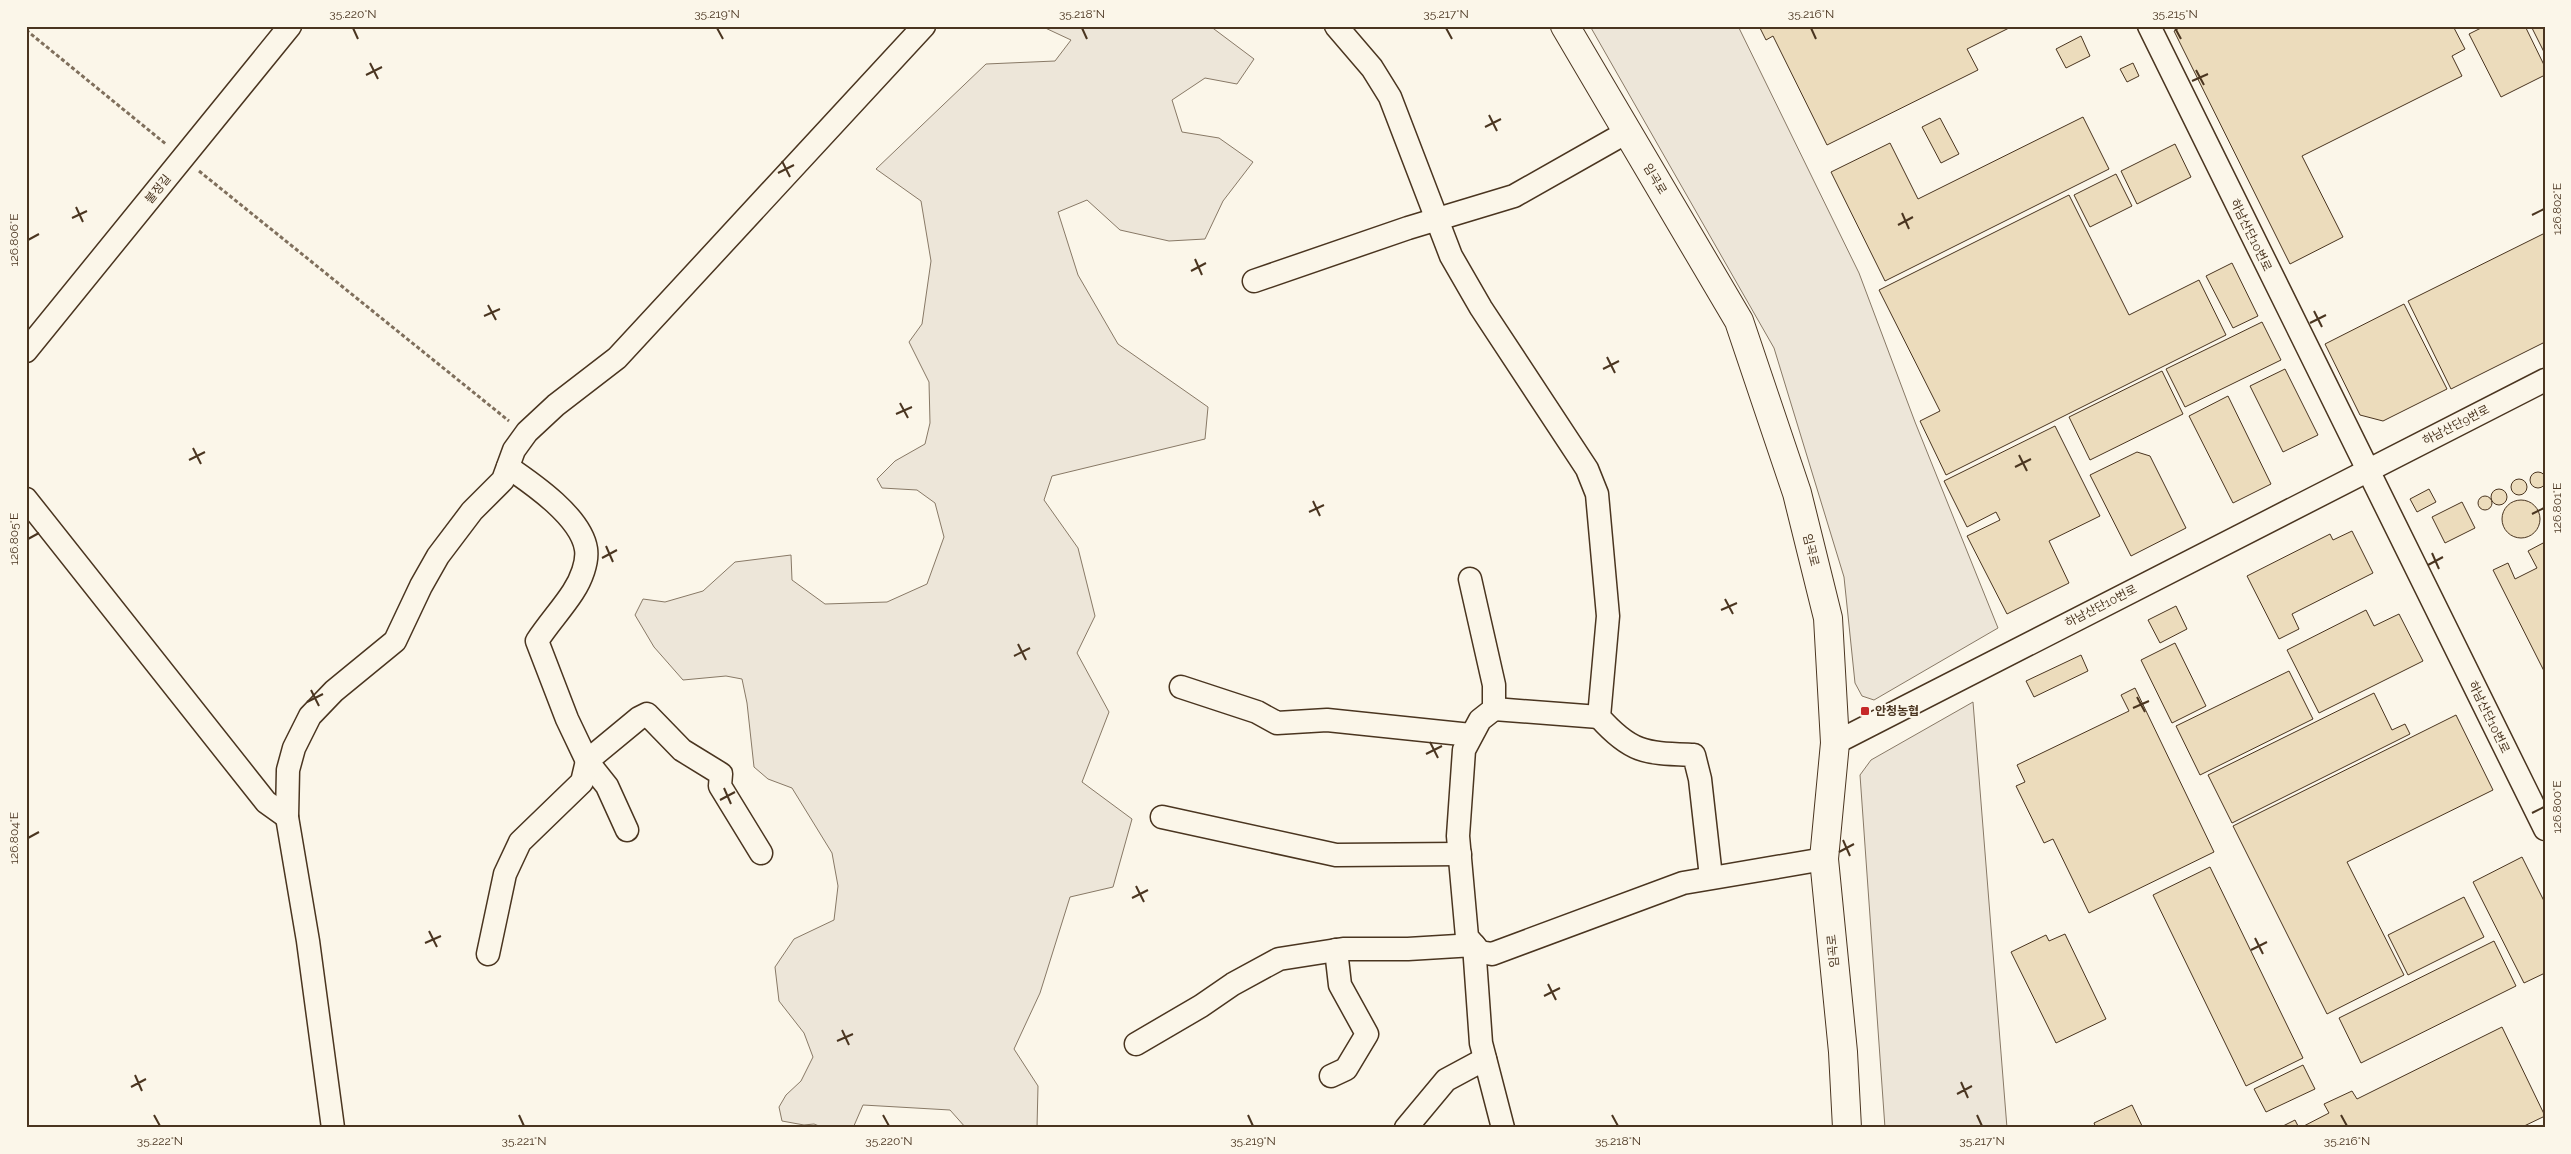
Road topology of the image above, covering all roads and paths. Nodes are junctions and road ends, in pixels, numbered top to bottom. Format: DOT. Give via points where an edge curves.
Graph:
graph roads {
  1 [pos="290,26"];
  2 [pos="924,26"];
  3 [pos="1336,26"];
  4 [pos="1564,26"];
  5 [pos="2149,26"];
  6 [pos="26,30"];
  7 [pos="1627,132"];
  8 [pos="183,158"];
  9 [pos="1436,220"];
  10 [pos="1254,281"];
  11 [pos="26,351"];
  12 [pos="2545,380"];
  13 [pos="527,432"];
  14 [pos="508,467"];
  15 [pos="2367,470"];
  16 [pos="26,499"];
  17 [pos="1470,579"];
  18 [pos="1181,687"];
  19 [pos="1494,709"];
  20 [pos="1599,717"];
  21 [pos="1471,735"];
  22 [pos="1835,743"];
  23 [pos="587,761"];
  24 [pos="287,817"];
  25 [pos="1162,817"];
  26 [pos="627,830"];
  27 [pos="2545,830"];
  28 [pos="761,853"];
  29 [pos="1460,854"];
  30 [pos="1824,859"];
  31 [pos="1711,877"];
  32 [pos="1474,945"];
  33 [pos="1336,950"];
  34 [pos="488,954"];
  35 [pos="1136,1044"];
  36 [pos="1485,1059"];
  37 [pos="1331,1076"];
  38 [pos="333,1128"];
  39 [pos="1406,1128"];
  40 [pos="1504,1128"];
  41 [pos="1847,1128"];
  1 -- 8 [label="street, 불정길"];
  2 -- 13 [label="street" via="617,358"];
  3 -- 9 [label="street" via="1372,68 1390,97"];
  4 -- 7 [label="main road, 임곡로"];
  5 -- 15 [label="street, 하남산단10번로"];
  6 -- 8 [label="path"];
  7 -- 9 [label="street" via="1514,196"];
  7 -- 22 [label="main road, 임곡로" via="1739,321 1797,493 1828,618"];
  8 -- 11 [label="street, 불정길"];
  8 -- 13 [label="path"];
  9 -- 10 [label="street"];
  9 -- 20 [label="street" via="1476,299 1587,469 1596,494 1608,616"];
  12 -- 15 [label="street, 하남산단9번로"];
  13 -- 14 [label="street" via="514,450"];
  14 -- 23 [label="street" via="550,499 574,524 586,548 586,562 574,591 537,642"];
  14 -- 24 [label="street" via="503,480 472,511 438,556 395,641 334,691 310,716 294,748 288,770"];
  15 -- 22 [label="street, 하남산단10번로"];
  15 -- 27 [label="street, 하남산단10번로"];
  16 -- 24 [label="street" via="266,802"];
  17 -- 19 [label="street" via="1494,685"];
  18 -- 21 [label="street" via="1257,712 1277,723 1327,720"];
  19 -- 20 [label="street"];
  19 -- 21 [label="street" via="1480,720"];
  20 -- 31 [label="street" via="1615,735 1634,748 1653,753 1694,755 1700,779"];
  21 -- 29 [label="street" via="1464,750 1458,836"];
  22 -- 30 [label="main road, 임곡로"];
  23 -- 26 [label="street" via="607,786"];
  23 -- 28 [label="street" via="647,714 682,750 721,774 720,786"];
  23 -- 34 [label="street" via="582,782 528,832 512,856 505,874"];
  24 -- 38 [label="street" via="308,941"];
  25 -- 29 [label="street" via="1336,855"];
  29 -- 32 [label="street" via="1466,937"];
  30 -- 31 [label="street"];
  30 -- 41 [label="main road, 임곡로"];
  31 -- 32 [label="street" via="1683,883 1492,954 1480,952"];
  32 -- 33 [label="street" via="1408,950"];
  32 -- 36 [label="street"];
  33 -- 35 [label="street" via="1279,959"];
  33 -- 37 [label="street" via="1340,985 1367,1034 1346,1069"];
  36 -- 39 [label="street" via="1446,1080"];
  36 -- 40 [label="street"];
}
